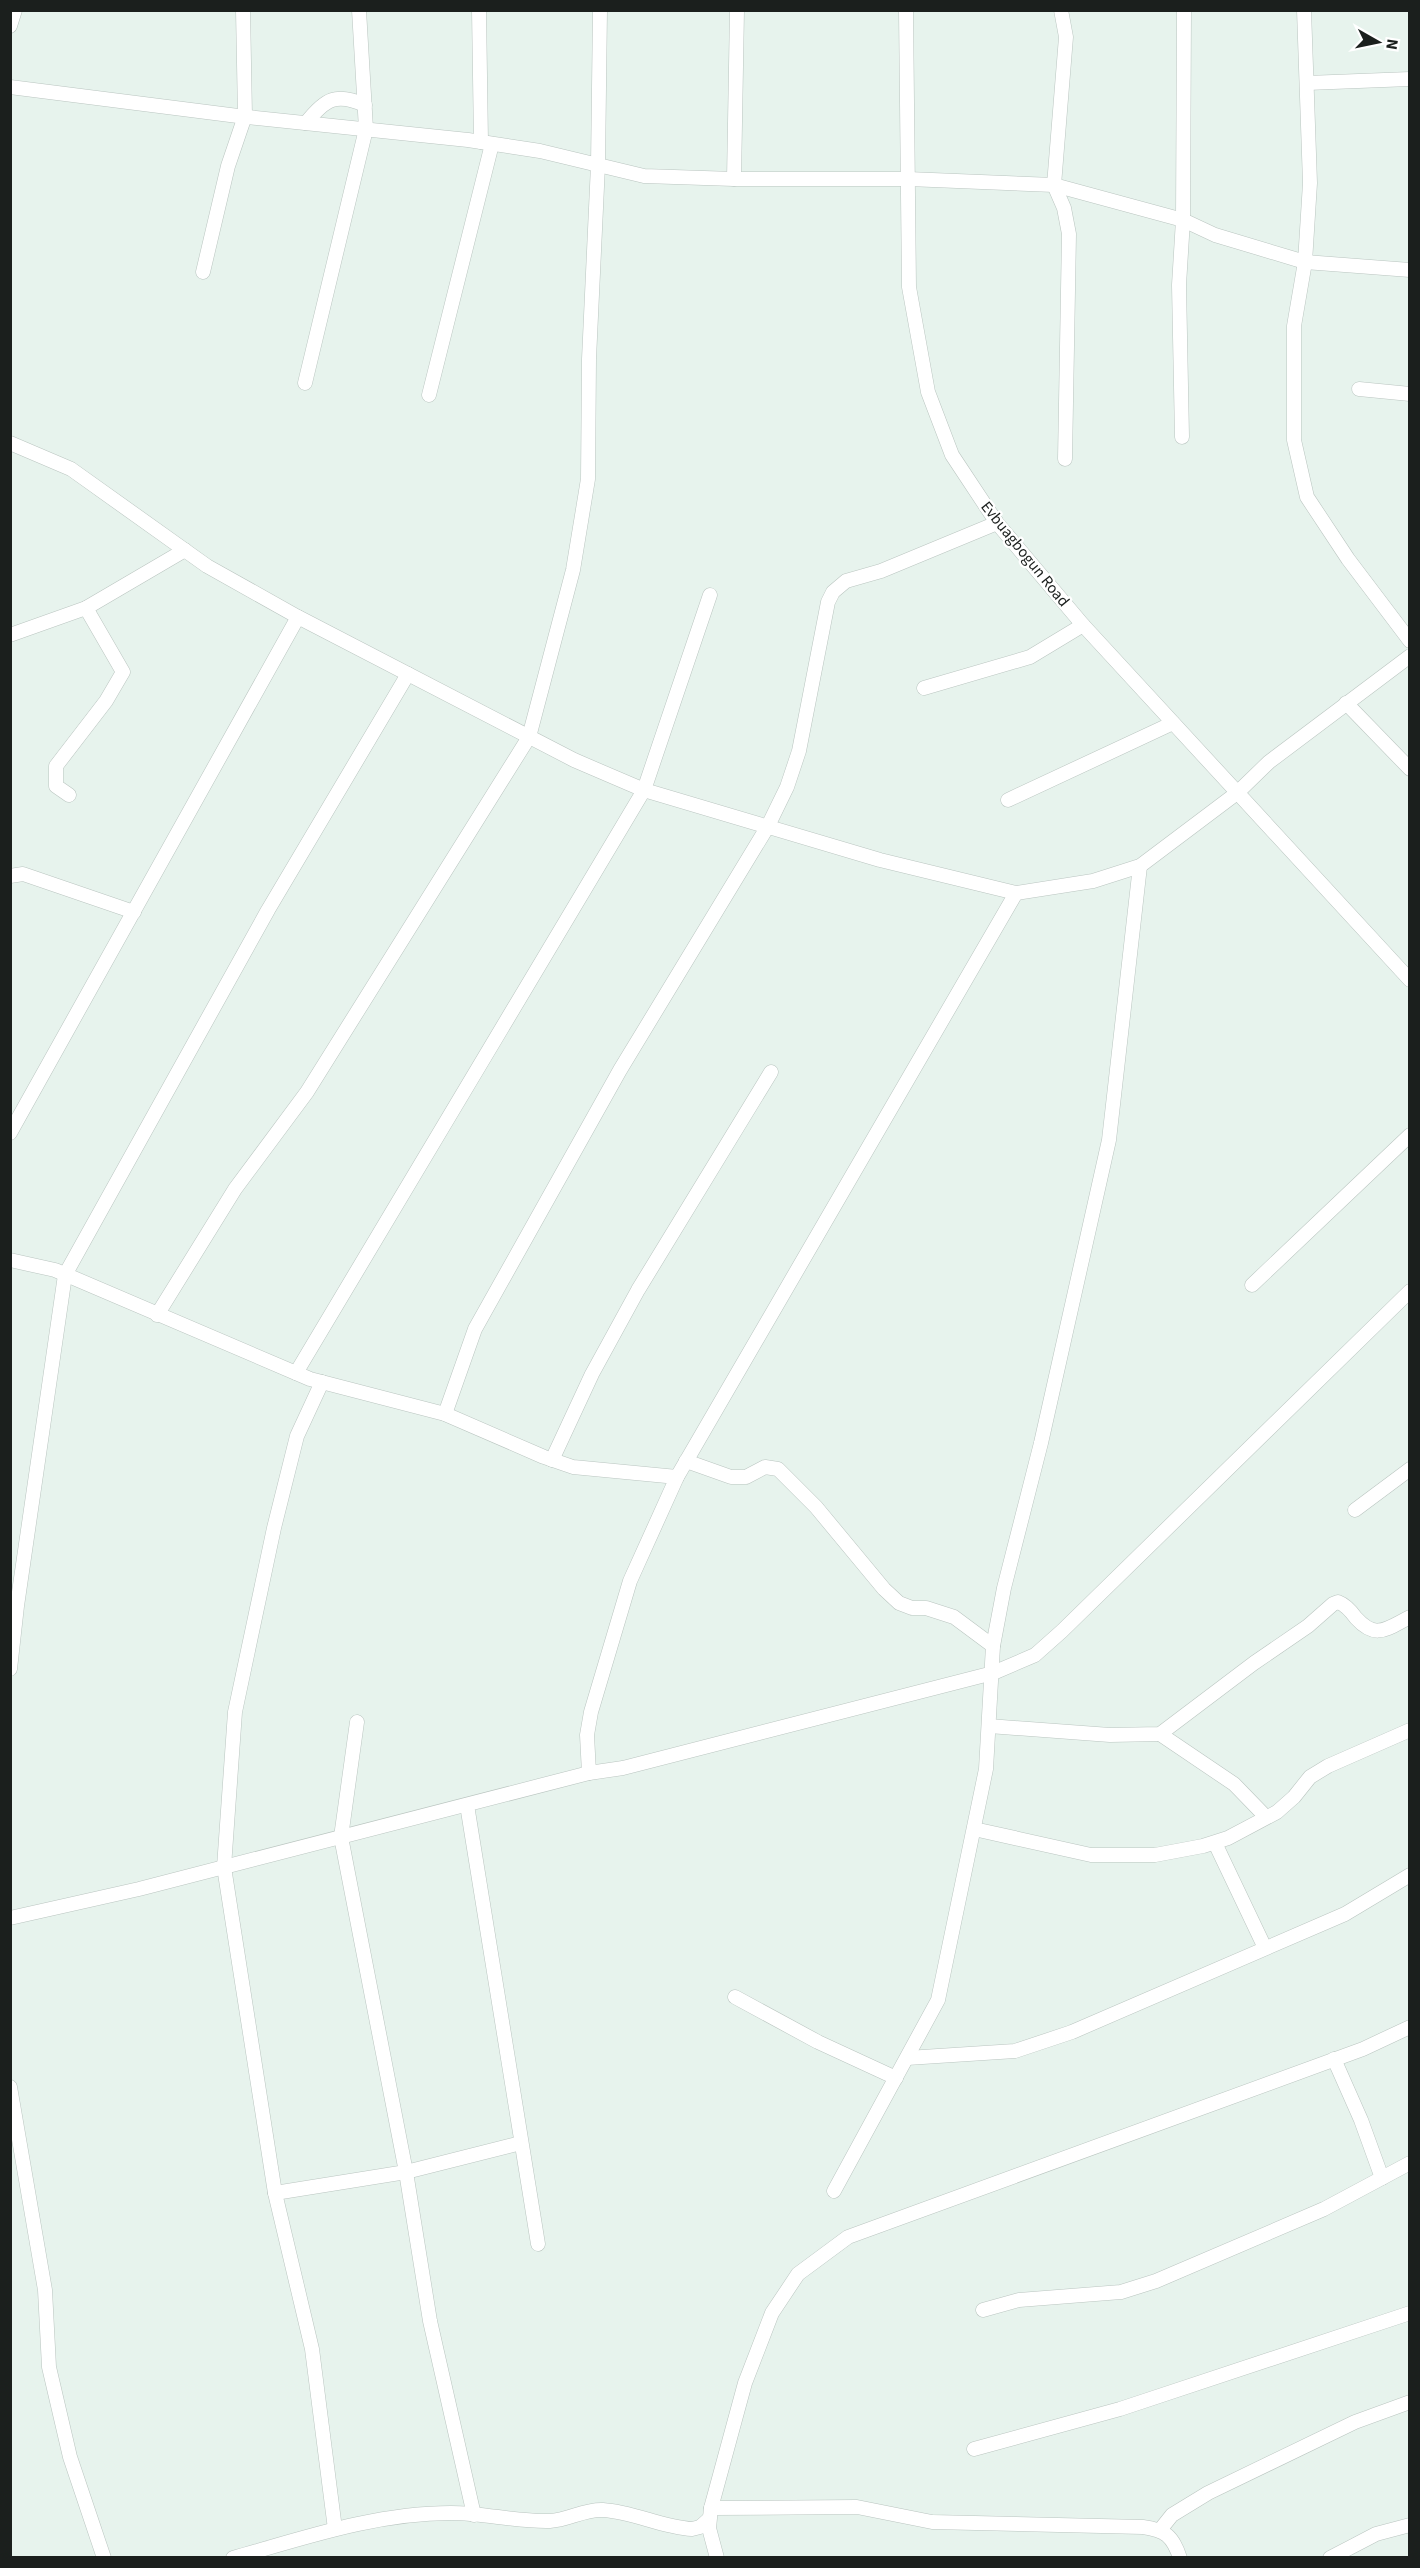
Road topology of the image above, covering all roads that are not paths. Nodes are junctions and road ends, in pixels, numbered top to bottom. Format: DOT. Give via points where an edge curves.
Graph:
graph roads {
  1 [pos="15,10"];
  2 [pos="243,10"];
  3 [pos="359,10"];
  4 [pos="479,10"];
  5 [pos="600,10"];
  6 [pos="737,10"];
  7 [pos="906,10"];
  8 [pos="1061,10"];
  9 [pos="1184,10"];
  10 [pos="1304,10"];
  11 [pos="10,26"];
  12 [pos="1410,79"];
  13 [pos="1307,83"];
  14 [pos="10,87"];
  15 [pos="365,105"];
  16 [pos="245,116"];
  17 [pos="306,123"];
  18 [pos="366,129"];
  19 [pos="486,143"];
  20 [pos="598,165"];
  21 [pos="734,179"];
  22 [pos="908,179"];
  23 [pos="1054,185"];
  24 [pos="1183,220"];
  25 [pos="1305,262"];
  26 [pos="1410,270"];
  27 [pos="203,272"];
  28 [pos="305,383"];
  29 [pos="1359,389"];
  30 [pos="1410,394"];
  31 [pos="429,395"];
  32 [pos="1182,437"];
  33 [pos="10,443"];
  34 [pos="1065,459"];
  35 [pos="997,523"];
  36 [pos="185,550"];
  37 [pos="710,595"];
  38 [pos="86,608"];
  39 [pos="298,617"];
  40 [pos="1083,626"];
  41 [pos="10,635"];
  42 [pos="1410,641"];
  43 [pos="1410,656"];
  44 [pos="408,674"];
  45 [pos="924,688"];
  46 [pos="1346,703"];
  47 [pos="1173,723"];
  48 [pos="529,737"];
  49 [pos="1410,769"];
  50 [pos="644,790"];
  51 [pos="1237,793"];
  52 [pos="69,795"];
  53 [pos="1008,800"];
  54 [pos="768,826"];
  55 [pos="1140,866"];
  56 [pos="10,876"];
  57 [pos="1016,893"];
  58 [pos="134,912"];
  59 [pos="1408,975"];
  60 [pos="771,1071"];
  61 [pos="10,1133"];
  62 [pos="1410,1136"];
  63 [pos="10,1260"];
  64 [pos="65,1275"];
  65 [pos="1252,1285"];
  66 [pos="1410,1291"];
  67 [pos="157,1315"];
  68 [pos="296,1373"];
  69 [pos="322,1382"];
  70 [pos="445,1414"];
  71 [pos="552,1460"];
  72 [pos="686,1461"];
  73 [pos="1410,1469"];
  74 [pos="677,1477"];
  75 [pos="1355,1510"];
  76 [pos="1410,1617"];
  77 [pos="993,1646"];
  78 [pos="10,1669"];
  79 [pos="993,1673"];
  80 [pos="357,1722"];
  81 [pos="989,1726"];
  82 [pos="1410,1730"];
  83 [pos="1160,1734"];
  84 [pos="589,1773"];
  85 [pos="467,1805"];
  86 [pos="1266,1817"];
  87 [pos="975,1829"];
  88 [pos="341,1837"];
  89 [pos="1215,1843"];
  90 [pos="224,1867"];
  91 [pos="1410,1875"];
  92 [pos="10,1918"];
  93 [pos="1265,1948"];
  94 [pos="735,1997"];
  95 [pos="1410,2027"];
  96 [pos="907,2058"];
  97 [pos="1334,2059"];
  98 [pos="896,2078"];
  99 [pos="10,2087"];
  100 [pos="521,2143"];
  101 [pos="1410,2163"];
  102 [pos="406,2172"];
  103 [pos="1382,2178"];
  104 [pos="834,2191"];
  105 [pos="274,2193"];
  106 [pos="538,2244"];
  107 [pos="983,2310"];
  108 [pos="1410,2313"];
  109 [pos="1410,2402"];
  110 [pos="975,2449"];
  111 [pos="710,2514"];
  112 [pos="474,2515"];
  113 [pos="1410,2525"];
  114 [pos="335,2529"];
  115 [pos="1160,2530"];
  116 [pos="104,2558"];
  117 [pos="233,2558"];
  118 [pos="717,2558"];
  119 [pos="1179,2558"];
  120 [pos="1330,2558"];
  1 -- 11 [label="street"];
  2 -- 16 [label="street"];
  3 -- 15 [label="street"];
  4 -- 19 [label="street"];
  5 -- 20 [label="street"];
  6 -- 21 [label="street"];
  7 -- 22 [label="street, Evbuagbogun Road"];
  8 -- 23 [label="street" via="1066,37"];
  9 -- 24 [label="street"];
  10 -- 13 [label="street"];
  12 -- 13 [label="street"];
  13 -- 25 [label="street" via="1310,183"];
  14 -- 16 [label="street"];
  15 -- 17 [label="street" via="348,97 337,98 324,104"];
  15 -- 18 [label="street"];
  16 -- 17 [label="street"];
  16 -- 27 [label="street" via="228,166"];
  17 -- 18 [label="street"];
  18 -- 19 [label="street"];
  18 -- 28 [label="street"];
  19 -- 20 [label="street"];
  19 -- 31 [label="street"];
  20 -- 21 [label="street" via="644,176"];
  20 -- 48 [label="street" via="588,479 573,570"];
  21 -- 22 [label="street"];
  22 -- 23 [label="street"];
  22 -- 35 [label="street, Evbuagbogun Road" via="909,287 927,392 952,455"];
  23 -- 24 [label="street"];
  23 -- 34 [label="street" via="1069,234"];
  24 -- 25 [label="street" via="1215,235"];
  24 -- 32 [label="street" via="1179,285"];
  25 -- 26 [label="street"];
  25 -- 42 [label="street" via="1294,326 1294,440 1307,497"];
  29 -- 30 [label="street"];
  33 -- 36 [label="street" via="71,469"];
  35 -- 40 [label="street, Evbuagbogun Road"];
  35 -- 54 [label="street" via="881,571 846,581 833,592 799,751"];
  36 -- 38 [label="street"];
  36 -- 39 [label="street"];
  37 -- 50 [label="street"];
  38 -- 41 [label="street"];
  38 -- 52 [label="street" via="123,672 56,766 56,786"];
  39 -- 44 [label="street"];
  39 -- 58 [label="street"];
  40 -- 45 [label="street" via="1029,657"];
  40 -- 47 [label="street, Evbuagbogun Road"];
  43 -- 46 [label="street"];
  44 -- 48 [label="street"];
  44 -- 64 [label="street" via="268,910"];
  46 -- 49 [label="street"];
  46 -- 51 [label="street" via="1269,762"];
  47 -- 51 [label="street, Evbuagbogun Road"];
  47 -- 53 [label="street"];
  48 -- 50 [label="street"];
  48 -- 67 [label="street" via="307,1092 235,1189"];
  50 -- 54 [label="street"];
  50 -- 68 [label="street"];
  51 -- 55 [label="street"];
  51 -- 59 [label="street, Evbuagbogun Road"];
  54 -- 57 [label="street" via="880,860"];
  54 -- 70 [label="street" via="620,1070 475,1329"];
  55 -- 57 [label="street" via="1093,881"];
  55 -- 77 [label="street" via="1109,1140"];
  56 -- 58 [label="street" via="23,874"];
  57 -- 72 [label="street"];
  58 -- 61 [label="street"];
  60 -- 71 [label="street" via="638,1290 592,1374"];
  62 -- 65 [label="street"];
  63 -- 64 [label="street"];
  64 -- 67 [label="street"];
  64 -- 78 [label="street"];
  66 -- 79 [label="street" via="1062,1631 1035,1654"];
  67 -- 68 [label="street"];
  68 -- 69 [label="street"];
  69 -- 70 [label="street"];
  69 -- 90 [label="street" via="297,1436 235,1712"];
  70 -- 71 [label="street"];
  71 -- 74 [label="street" via="573,1467"];
  72 -- 74 [label="street"];
  72 -- 77 [label="street" via="731,1477 746,1477 765,1467 778,1469 899,1603 954,1617"];
  73 -- 75 [label="street"];
  74 -- 84 [label="street" via="630,1581 587,1735"];
  76 -- 83 [label="street" via="1381,1631 1372,1631 1344,1604 1333,1604"];
  77 -- 79 [label="street"];
  79 -- 81 [label="street"];
  79 -- 84 [label="street" via="623,1768"];
  80 -- 88 [label="street"];
  81 -- 83 [label="street" via="1110,1735"];
  81 -- 87 [label="street"];
  82 -- 86 [label="street" via="1328,1766"];
  83 -- 86 [label="street" via="1234,1785"];
  84 -- 85 [label="street"];
  85 -- 88 [label="street"];
  85 -- 100 [label="street"];
  86 -- 89 [label="street"];
  87 -- 89 [label="street" via="1091,1855 1155,1855"];
  87 -- 96 [label="street" via="938,2000"];
  88 -- 90 [label="street"];
  88 -- 102 [label="street"];
  89 -- 93 [label="street"];
  90 -- 92 [label="street"];
  90 -- 105 [label="street"];
  91 -- 93 [label="street" via="1345,1914"];
  93 -- 96 [label="street" via="1072,2032 1015,2051"];
  94 -- 98 [label="street"];
  95 -- 97 [label="street"];
  96 -- 98 [label="street"];
  97 -- 103 [label="street"];
  97 -- 111 [label="street" via="848,2237 798,2274 772,2313 745,2383"];
  98 -- 104 [label="street"];
  99 -- 116 [label="street" via="45,2290 49,2367 70,2457"];
  100 -- 102 [label="street"];
  100 -- 106 [label="street"];
  101 -- 103 [label="street"];
  102 -- 105 [label="street"];
  102 -- 112 [label="street" via="430,2321"];
  103 -- 107 [label="street" via="1324,2209 1156,2282 1121,2292 1019,2300"];
  105 -- 114 [label="street" via="312,2349"];
  108 -- 110 [label="street" via="1120,2409"];
  109 -- 115 [label="street" via="1355,2422 1208,2493 1172,2515"];
  111 -- 112 [label="street" via="692,2529 601,2510 550,2521"];
  111 -- 115 [label="street" via="857,2507 932,2522"];
  111 -- 118 [label="street" via="711,2542"];
  112 -- 114 [label="street" via="396,2517"];
  113 -- 120 [label="street" via="1377,2534"];
  114 -- 117 [label="street"];
  115 -- 119 [label="street" via="1169,2537"];
}
